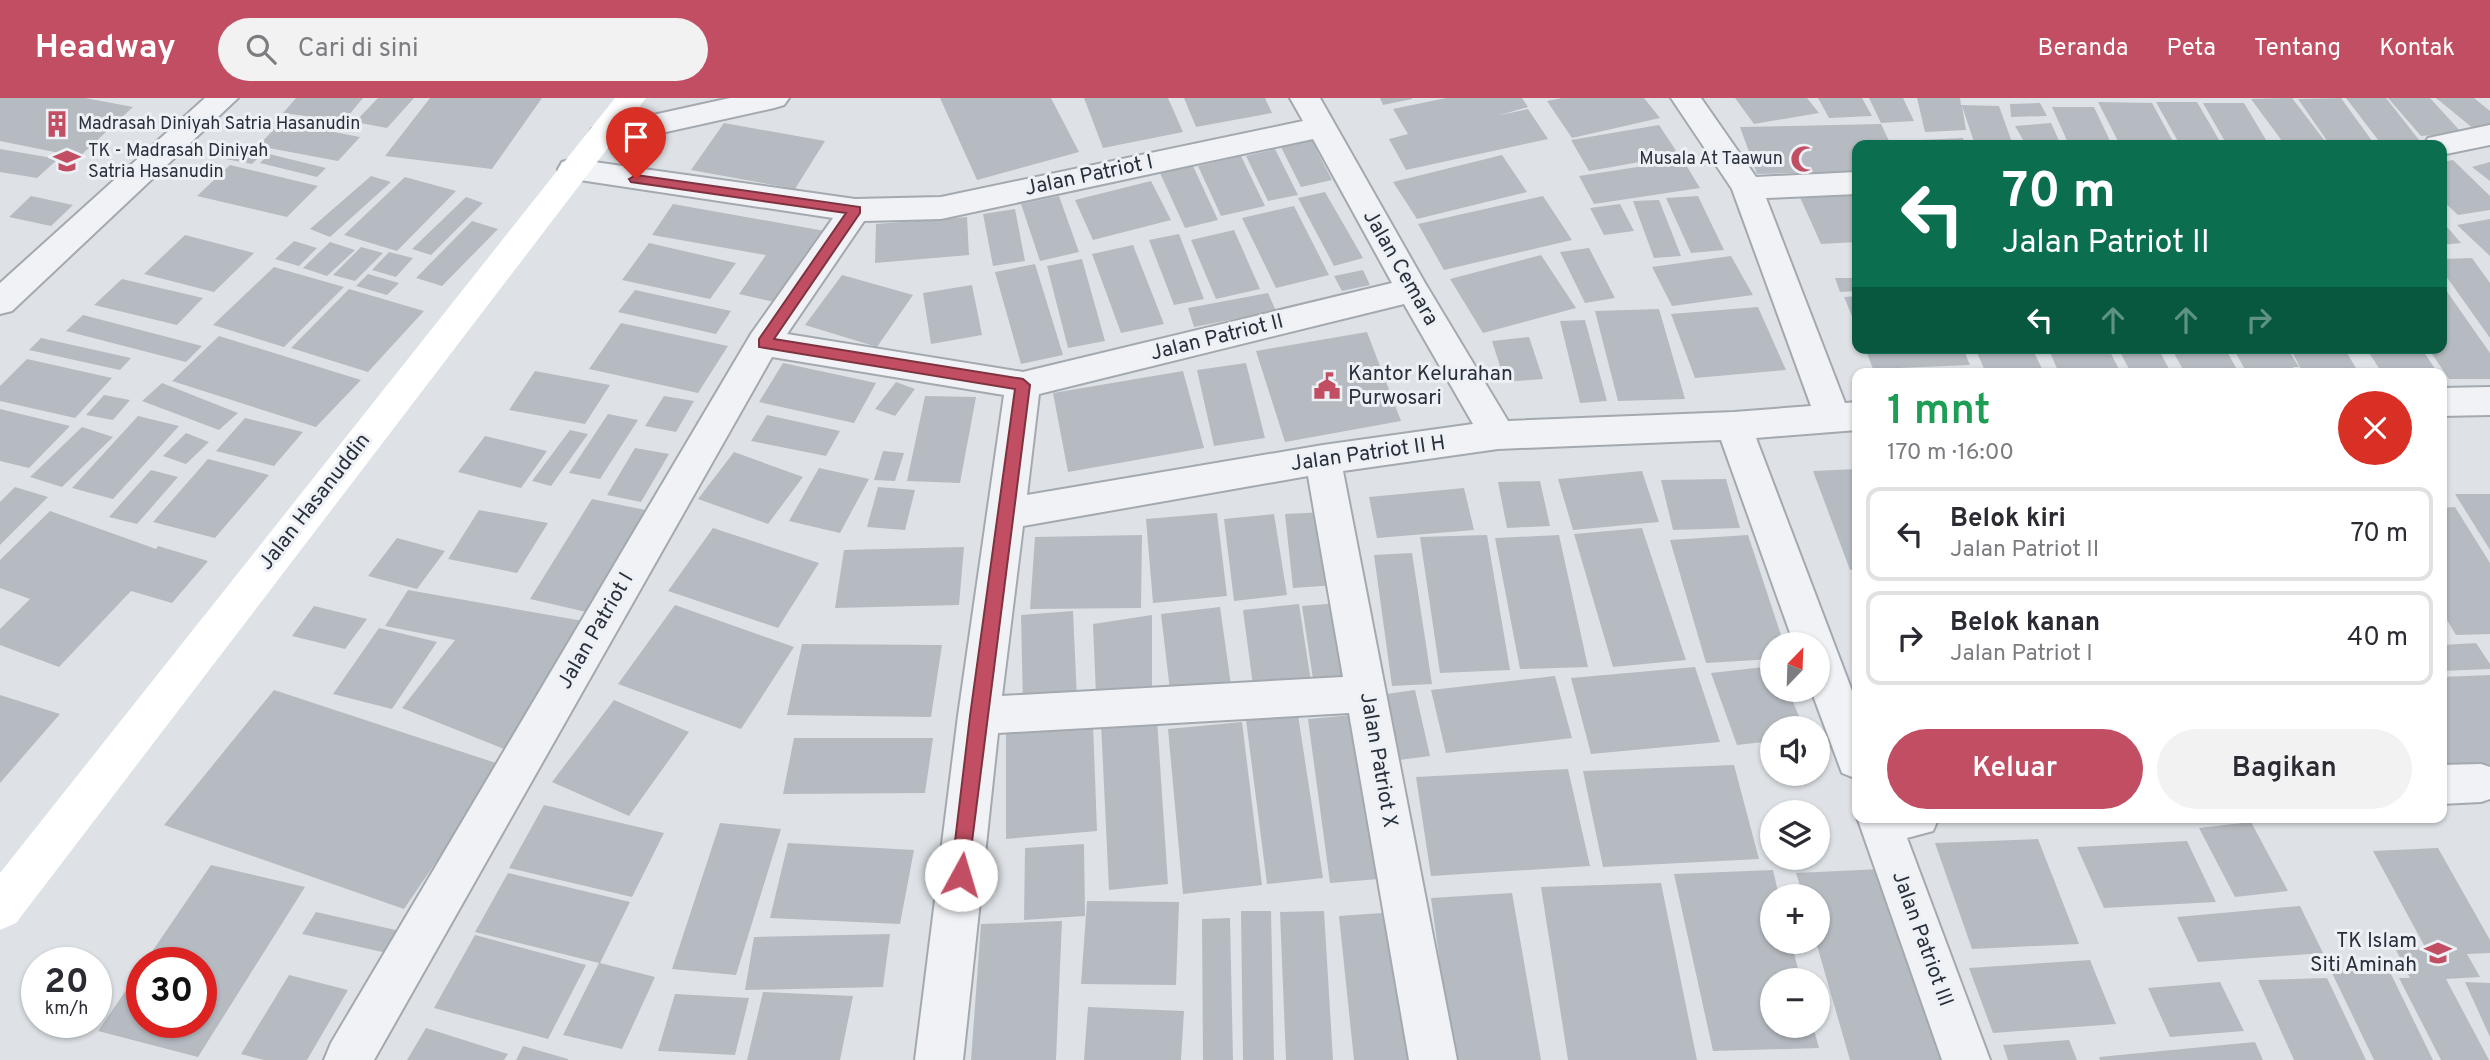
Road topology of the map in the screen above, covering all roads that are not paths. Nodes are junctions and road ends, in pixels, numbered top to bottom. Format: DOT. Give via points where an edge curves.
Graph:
graph roads {
  1 [pos="223,98"];
  2 [pos="631,98"];
  3 [pos="774,98"];
  4 [pos="1305,98"];
  5 [pos="1686,98"];
  6 [pos="1321,127"];
  7 [pos="2490,135"];
  8 [pos="603,136"];
  9 [pos="2447,143"];
  10 [pos="573,169"];
  11 [pos="1852,183"];
  12 [pos="1748,187"];
  13 [pos="855,210"];
  14 [pos="1412,290"];
  15 [pos="0,302"];
  16 [pos="764,343"];
  17 [pos="1023,385"];
  18 [pos="2490,401"];
  19 [pos="2447,402"];
  20 [pos="1844,416"];
  21 [pos="1734,426"];
  22 [pos="1498,435"];
  23 [pos="1323,459"];
  24 [pos="1006,514"];
  25 [pos="1810,632"];
  26 [pos="1830,687"];
  27 [pos="1366,694"];
  28 [pos="979,716"];
  29 [pos="1852,747"];
  30 [pos="1894,823"];
  31 [pos="0,908"];
  32 [pos="348,1060"];
  33 [pos="939,1060"];
  34 [pos="1433,1060"];
  35 [pos="1966,1060"];
  1 -- 15 [label="street"];
  2 -- 8 [label="street, Jalan Hasanuddin"];
  3 -- 8 [label="street"];
  4 -- 6 [label="street, Jalan Cemara"];
  5 -- 12 [label="street"];
  6 -- 13 [label="street, Jalan Patriot I" via="941,208"];
  6 -- 14 [label="street, Jalan Cemara"];
  7 -- 9 [label="street"];
  8 -- 10 [label="street, Jalan Hasanuddin"];
  10 -- 13 [label="street, Jalan Patriot I"];
  10 -- 31 [label="street, Jalan Hasanuddin"];
  11 -- 12 [label="street"];
  12 -- 20 [label="street"];
  13 -- 16 [label="street, Jalan Patriot I"];
  14 -- 17 [label="street, Jalan Patriot II"];
  14 -- 22 [label="street, Jalan Cemara"];
  16 -- 17 [label="street, Jalan Patriot II"];
  16 -- 32 [label="street, Jalan Patriot I"];
  17 -- 24 [label="street"];
  18 -- 19 [label="street"];
  20 -- 21 [label="street, Jalan Patriot II H"];
  21 -- 22 [label="street, Jalan Patriot II H"];
  21 -- 25 [label="street"];
  22 -- 23 [label="street, Jalan Patriot II H"];
  23 -- 24 [label="street, Jalan Patriot II H"];
  23 -- 27 [label="street, Jalan Patriot X"];
  24 -- 28 [label="street"];
  26 -- 29 [label="street"];
  27 -- 28 [label="street"];
  27 -- 34 [label="street, Jalan Patriot X"];
  28 -- 33 [label="street"];
  30 -- 35 [label="street, Jalan Patriot III"];
}
